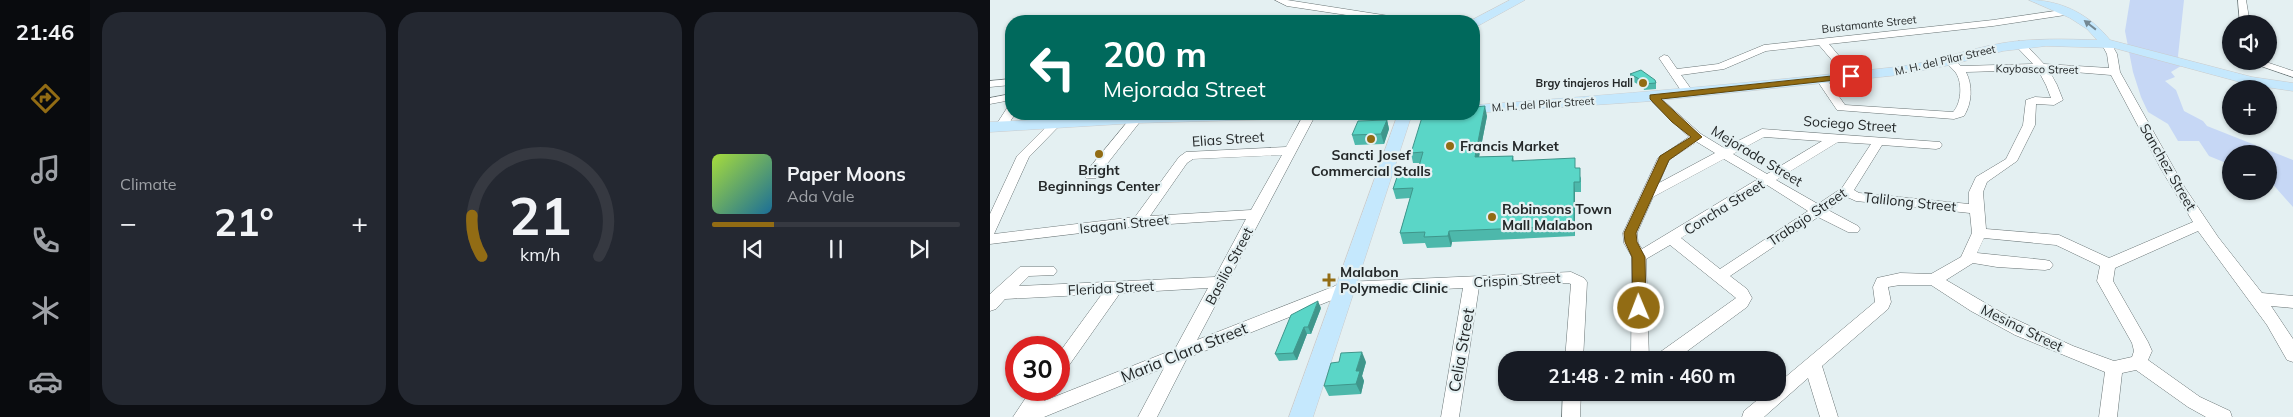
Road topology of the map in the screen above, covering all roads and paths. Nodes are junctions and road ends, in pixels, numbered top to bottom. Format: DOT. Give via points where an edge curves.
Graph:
graph roads {
  1 [pos="1279,0"];
  2 [pos="1519,0"];
  3 [pos="2036,0"];
  4 [pos="2242,0"];
  5 [pos="2069,12"];
  6 [pos="1364,15"];
  7 [pos="2244,15"];
  8 [pos="1480,21"];
  9 [pos="1822,42"];
  10 [pos="2106,43"];
  11 [pos="2019,44"];
  12 [pos="1664,58"];
  13 [pos="1955,65"];
  14 [pos="2041,67"];
  15 [pos="2277,69"];
  16 [pos="1676,72"];
  17 [pos="2114,72"];
  18 [pos="2293,74"];
  19 [pos="1851,76"];
  20 [pos="1821,79"];
  21 [pos="1005,83"];
  22 [pos="990,84"];
  23 [pos="2293,87"];
  24 [pos="1688,93"];
  25 [pos="1653,97"];
  26 [pos="1005,98"];
  27 [pos="990,101"];
  28 [pos="1480,109"];
  29 [pos="1005,116"];
  30 [pos="1092,120"];
  31 [pos="1136,120"];
  32 [pos="1307,120"];
  33 [pos="1403,120"];
  34 [pos="1056,123"];
  35 [pos="996,126"];
  36 [pos="1697,137"];
  37 [pos="1834,139"];
  38 [pos="1878,142"];
  39 [pos="1936,145"];
  40 [pos="1291,151"];
  41 [pos="1723,153"];
  42 [pos="1091,175"];
  43 [pos="1768,180"];
  44 [pos="1847,191"];
  45 [pos="1647,196"];
  46 [pos="1976,209"];
  47 [pos="1818,210"];
  48 [pos="1258,214"];
  49 [pos="1140,221"];
  50 [pos="2201,224"];
  51 [pos="1853,228"];
  52 [pos="990,230"];
  53 [pos="1979,233"];
  54 [pos="1672,238"];
  55 [pos="990,239"];
  56 [pos="1969,256"];
  57 [pos="1639,257"];
  58 [pos="2109,264"];
  59 [pos="2045,265"];
  60 [pos="1049,270"];
  61 [pos="1720,276"];
  62 [pos="1934,280"];
  63 [pos="1221,282"];
  64 [pos="1472,283"];
  65 [pos="1115,288"];
  66 [pos="1345,288"];
  67 [pos="998,297"];
  68 [pos="2260,299"];
  69 [pos="2293,302"];
  70 [pos="1070,351"];
  71 [pos="1574,351"];
  72 [pos="1640,351"];
  73 [pos="1674,351"];
  74 [pos="1183,352"];
  75 [pos="2293,355"];
  76 [pos="2138,362"];
  77 [pos="1812,364"];
  78 [pos="2114,368"];
  79 [pos="1033,401"];
  80 [pos="1572,401"];
  81 [pos="1022,417"];
  82 [pos="1147,417"];
  83 [pos="1301,417"];
  84 [pos="1450,417"];
  85 [pos="1571,417"];
  86 [pos="1750,417"];
  87 [pos="1829,417"];
  88 [pos="2108,417"];
  89 [pos="2223,417"];
  1 -- 6 [label="street"];
  2 -- 8 [label="main road"];
  3 -- 5 [label="main road"];
  4 -- 7 [label="street"];
  5 -- 9 [label="street, Bustamante Street"];
  10 -- 5 [label="main road, one-way" via="2094,27"];
  9 -- 16 [label="street, Bustamante Street" via="1764,48 1720,67"];
  9 -- 19 [label="street"];
  10 -- 11 [label="main road, M. H. del Pilar Street"];
  10 -- 17 [label="street, Sanchez Street" via="2112,54"];
  10 -- 23 [label="main road, M. H. del Pilar Street" via="2251,81"];
  11 -- 13 [label="main road, M. H. del Pilar Street"];
  11 -- 14 [label="street"];
  12 -- 16 [label="street"];
  13 -- 14 [label="street, Kaybasco Street"];
  13 -- 19 [label="main road, M. H. del Pilar Street"];
  13 -- 20 [label="street" via="1967,84 1960,114 1954,116 1841,108"];
  14 -- 17 [label="street, Kaybasco Street"];
  14 -- 46 [label="street" via="2057,100 2030,102 2030,125 2011,161 1981,180 1976,192"];
  15 -- 18 [label="street"];
  16 -- 24 [label="street"];
  17 -- 50 [label="street, Sanchez Street"];
  19 -- 20 [label="main road, M. H. del Pilar Street"];
  20 -- 24 [label="main road, M. H. del Pilar Street"];
  21 -- 22 [label="street"];
  24 -- 25 [label="main road, M. H. del Pilar Street"];
  25 -- 28 [label="main road, M. H. del Pilar Street"];
  25 -- 36 [label="street, Mejorada Street"];
  26 -- 27 [label="street"];
  29 -- 35 [label="street"];
  30 -- 34 [label="main road"];
  31 -- 42 [label="street"];
  32 -- 40 [label="street, Basilio Street"];
  33 -- 66 [label="main road"];
  34 -- 35 [label="main road"];
  34 -- 52 [label="street" via="1023,156"];
  36 -- 41 [label="street, Mejorada Street"];
  36 -- 45 [label="street" via="1664,158"];
  37 -- 38 [label="street, Sociego Street"];
  37 -- 41 [label="street, Sociego Street" via="1762,133"];
  37 -- 43 [label="street, Concha Street"];
  38 -- 39 [label="street, Sociego Street"];
  38 -- 44 [label="street, Trabajo Street"];
  40 -- 48 [label="street, Basilio Street"];
  40 -- 49 [label="street, Elias Street" via="1190,155 1183,160"];
  41 -- 43 [label="street, Mejorada Street"];
  41 -- 45 [label="street"];
  43 -- 47 [label="street, Mejorada Street"];
  43 -- 54 [label="street, Concha Street"];
  44 -- 46 [label="street, Talilong Street" via="1856,197"];
  44 -- 47 [label="street, Trabajo Street"];
  45 -- 57 [label="street" via="1630,233"];
  46 -- 53 [label="street"];
  47 -- 51 [label="street, Mejorada Street"];
  47 -- 61 [label="street, Trabajo Street"];
  48 -- 49 [label="street, Isagani Street"];
  48 -- 63 [label="street, Basilio Street"];
  49 -- 55 [label="street, Isagani Street"];
  50 -- 58 [label="street, Sanchez Street"];
  50 -- 68 [label="street"];
  53 -- 56 [label="street"];
  53 -- 58 [label="street" via="2059,240"];
  54 -- 57 [label="street, Concha Street"];
  54 -- 61 [label="street"];
  56 -- 59 [label="street" via="1997,262"];
  56 -- 62 [label="street"];
  57 -- 72 [label="street"];
  58 -- 76 [label="street" via="2105,281 2140,342 2143,351"];
  60 -- 67 [label="street" via="1025,271"];
  61 -- 73 [label="street" via="1741,293 1744,298 1741,303"];
  62 -- 77 [label="street" via="1882,282 1882,305"];
  62 -- 78 [label="street, Mesina Street" via="1952,293 2023,330"];
  63 -- 65 [label="street, Flerida Street"];
  63 -- 74 [label="street, Basilio Street"];
  64 -- 66 [label="street, Crispin Street"];
  64 -- 71 [label="street, Crispin Street" via="1576,279"];
  64 -- 84 [label="street, Celia Street"];
  65 -- 67 [label="street, Flerida Street"];
  65 -- 70 [label="street"];
  66 -- 74 [label="street, Maria Clara Street"];
  66 -- 83 [label="main road"];
  68 -- 69 [label="street"];
  68 -- 75 [label="street"];
  74 -- 81 [label="street, Maria Clara Street"];
  74 -- 82 [label="street, Basilio Street"];
  76 -- 78 [label="street"];
  76 -- 89 [label="street" via="2186,397"];
  77 -- 86 [label="street"];
  77 -- 87 [label="street"];
  78 -- 88 [label="street"];
  79 -- 81 [label="street"];
  80 -- 85 [label="street"];
}
